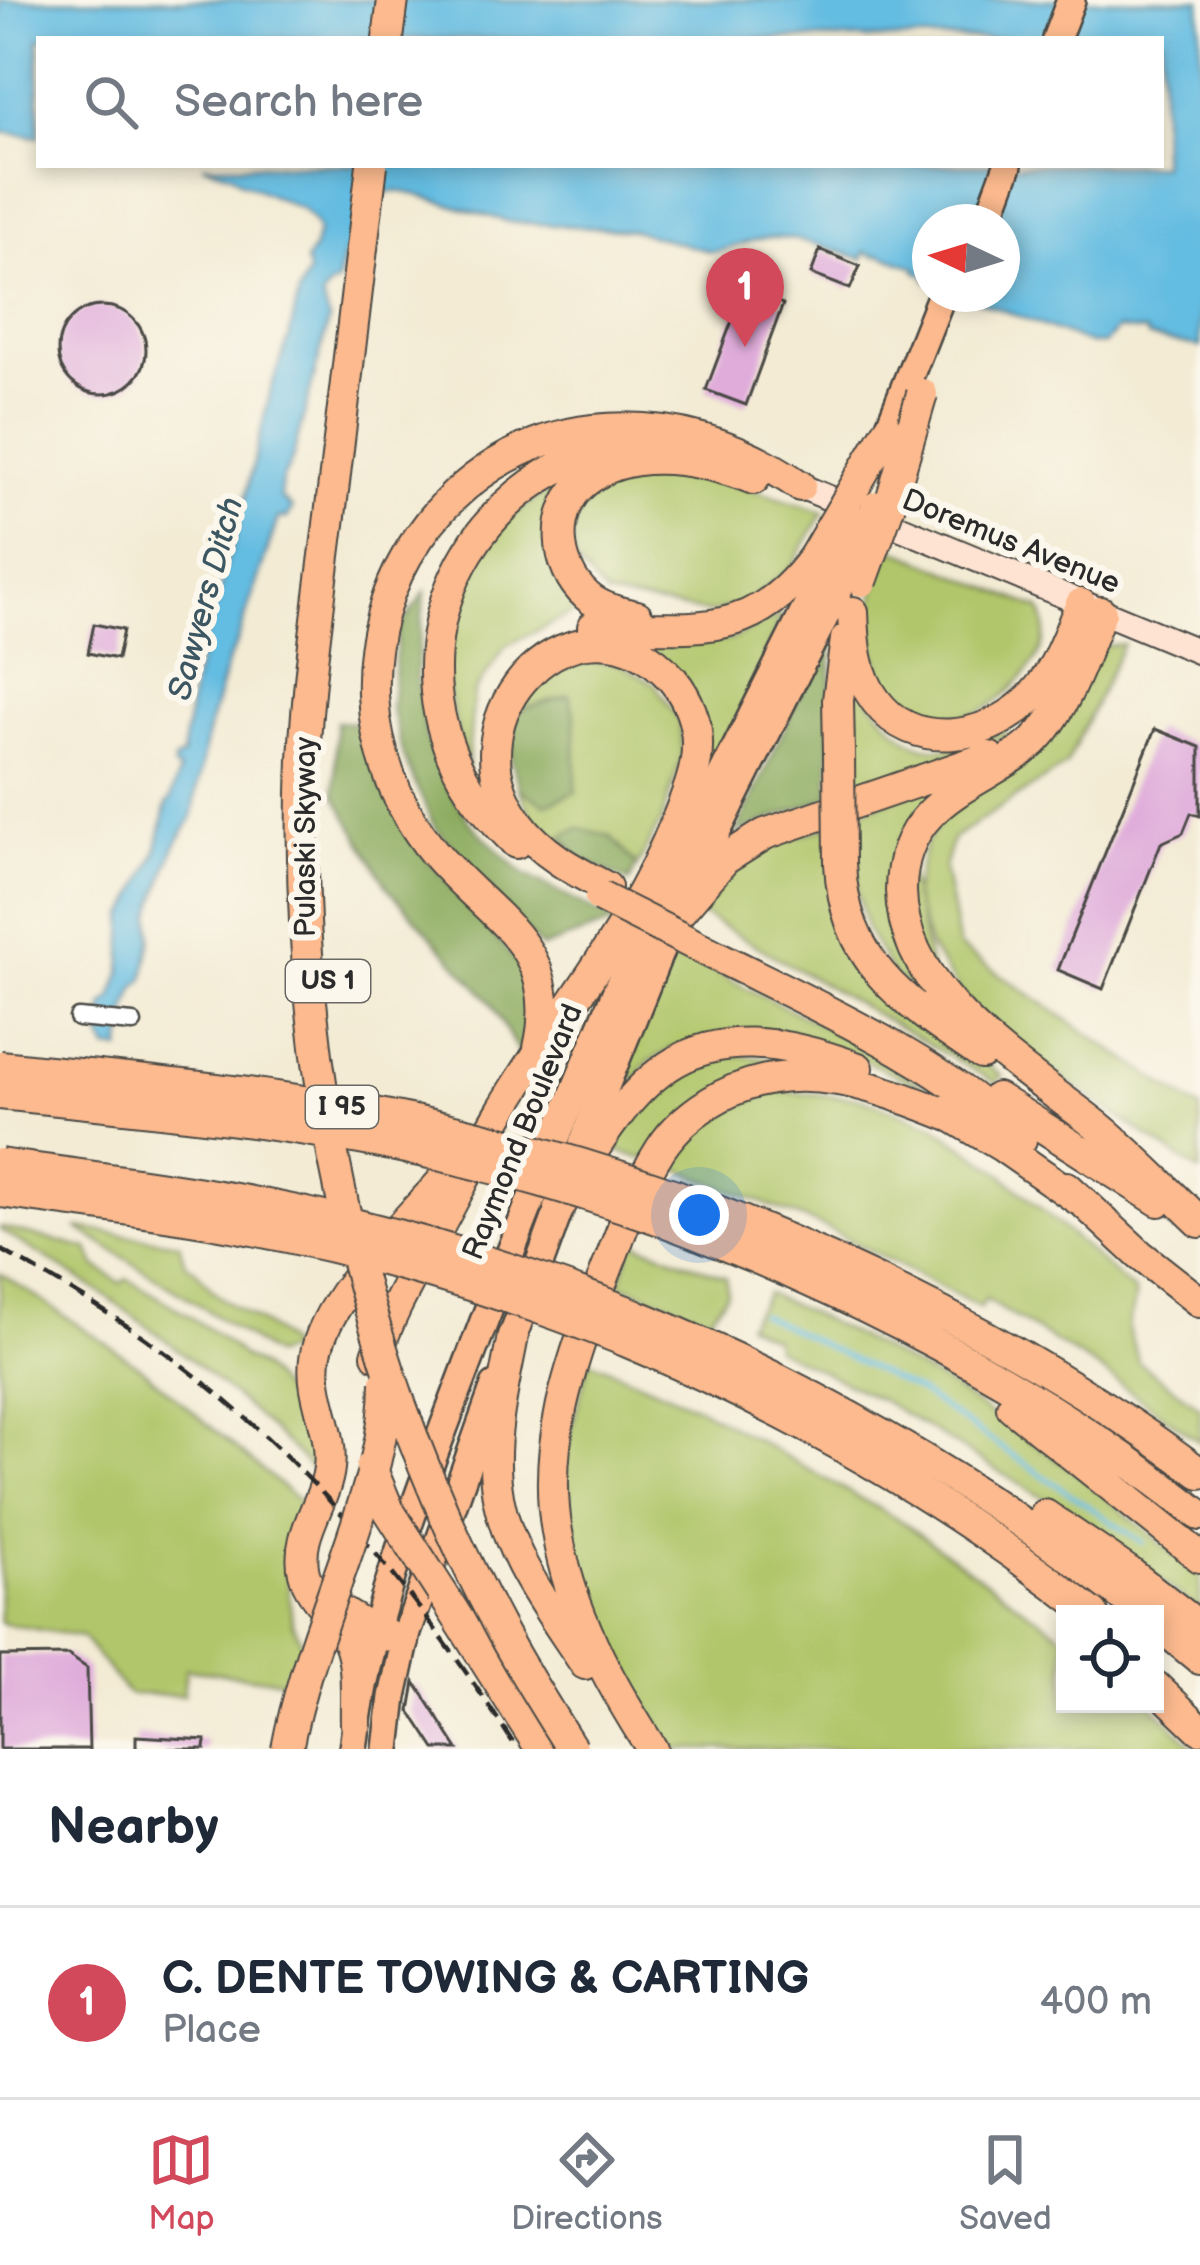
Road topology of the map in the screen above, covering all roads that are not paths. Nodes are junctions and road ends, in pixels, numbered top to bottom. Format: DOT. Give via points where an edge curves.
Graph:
graph roads {
  1 [pos="393,0"];
  2 [pos="410,0"];
  3 [pos="1051,0"];
  4 [pos="1071,0"];
  5 [pos="388,36"];
  6 [pos="405,36"];
  7 [pos="1038,36"];
  8 [pos="1057,36"];
  9 [pos="373,168"];
  10 [pos="390,168"];
  11 [pos="989,168"];
  12 [pos="1008,168"];
  13 [pos="976,204"];
  14 [pos="994,204"];
  15 [pos="934,312"];
  16 [pos="953,312"];
  17 [pos="922,394"];
  18 [pos="888,430"];
  19 [pos="713,442"];
  20 [pos="800,486"];
  21 [pos="836,571"];
  22 [pos="1090,608"];
  23 [pos="853,611"];
  24 [pos="690,626"];
  25 [pos="1200,652"];
  26 [pos="1054,713"];
  27 [pos="504,831"];
  28 [pos="603,892"];
  29 [pos="672,921"];
  30 [pos="706,943"];
  31 [pos="635,950"];
  32 [pos="78,1018"];
  33 [pos="133,1024"];
  34 [pos="536,1059"];
  35 [pos="0,1066"];
  36 [pos="0,1094"];
  37 [pos="1059,1099"];
  38 [pos="502,1110"];
  39 [pos="958,1119"];
  40 [pos="0,1164"];
  41 [pos="0,1192"];
  42 [pos="1079,1200"];
  43 [pos="559,1208"];
  44 [pos="671,1208"];
  45 [pos="1200,1224"];
  46 [pos="1200,1302"];
  47 [pos="903,1324"];
  48 [pos="628,1327"];
  49 [pos="513,1336"];
  50 [pos="381,1359"];
  51 [pos="852,1416"];
  52 [pos="1199,1472"];
  53 [pos="1200,1515"];
  54 [pos="1200,1557"];
  55 [pos="314,1594"];
  56 [pos="1080,1605"];
  57 [pos="1133,1605"];
  58 [pos="1200,1627"];
  59 [pos="1164,1629"];
  60 [pos="391,1637"];
  61 [pos="1200,1659"];
  62 [pos="1164,1672"];
  63 [pos="1164,1695"];
  64 [pos="1200,1704"];
  65 [pos="1200,1729"];
  66 [pos="354,1737"];
  67 [pos="286,1749"];
  68 [pos="387,1749"];
  69 [pos="542,1749"];
  70 [pos="572,1749"];
  71 [pos="592,1749"];
  72 [pos="641,1749"];
  73 [pos="652,1749"];
  1 -- 5 [label="highway"];
  2 -- 6 [label="highway"];
  3 -- 7 [label="main road"];
  4 -- 8 [label="main road"];
  9 -- 50 [label="highway, Pulaski Skyway / US 1, bridge" via="308,704 302,864 326,1124"];
  10 -- 71 [label="highway, Pulaski Skyway / US 1, bridge" via="325,728 323,925 340,1081 371,1237 415,1388 509,1603"];
  11 -- 13 [label="main road"];
  12 -- 14 [label="main road"];
  15 -- 18 [label="main road"];
  16 -- 17 [label="main road"];
  17 -- 21 [label="highway, bridge" via="890,504"];
  18 -- 21 [label="highway, bridge"];
  19 -- 20 [label="highway"];
  19 -- 27 [label="highway" via="633,444 555,469 498,512 458,568 437,637 439,712 458,770"];
  19 -- 34 [label="highway" via="661,429 606,429 506,458 433,518 380,618 372,700 386,766 427,843 531,957 545,999"];
  20 -- 22 [label="main road, Doremus Avenue"];
  20 -- 24 [label="highway" via="655,460 606,470 571,498 560,545 582,591 621,613"];
  21 -- 23 [label="highway"];
  21 -- 24 [label="highway" via="757,612"];
  21 -- 29 [label="main road, Raymond Boulevard"];
  21 -- 31 [label="main road, Raymond Boulevard"];
  22 -- 23 [label="highway" via="1026,702 986,727 954,735 902,724 875,700 856,656"];
  22 -- 25 [label="main road, Doremus Avenue"];
  22 -- 26 [label="highway" via="1069,688"];
  23 -- 37 [label="highway, bridge" via="839,753 840,862 851,926 881,978 904,999"];
  24 -- 27 [label="highway" via="568,631 505,674 485,711 479,752"];
  26 -- 29 [label="highway" via="987,758 743,846"];
  26 -- 37 [label="highway" via="1036,740 927,817 906,852 901,896 909,937 940,992"];
  27 -- 28 [label="highway" via="545,868"];
  28 -- 30 [label="highway"];
  28 -- 34 [label="highway" via="529,834 507,802 497,765 498,727 518,683 549,656 581,645 632,651 663,670 691,710 697,756 642,894"];
  29 -- 43 [label="main road, Raymond Boulevard"];
  30 -- 42 [label="highway" via="941,1078 1013,1132"];
  30 -- 45 [label="highway" via="886,1029"];
  31 -- 50 [label="highway" via="593,1006"];
  31 -- 60 [label="main road, Raymond Boulevard" via="561,1119 414,1510"];
  32 -- 33 [label="street"];
  34 -- 38 [label="highway"];
  35 -- 44 [label="highway, I 95, bridge" via="373,1113 519,1146"];
  36 -- 44 [label="highway, I 95, bridge" via="400,1147"];
  37 -- 45 [label="highway"];
  38 -- 50 [label="highway" via="396,1305"];
  38 -- 55 [label="highway" via="369,1263 320,1337 314,1383 329,1468 302,1558"];
  39 -- 42 [label="highway"];
  39 -- 43 [label="highway" via="826,1057 767,1044 716,1045 646,1082 594,1146"];
  39 -- 73 [label="highway" via="849,1081 766,1080 688,1118 640,1186 568,1378 553,1495 582,1622"];
  40 -- 48 [label="highway, bridge" via="353,1223 517,1270"];
  41 -- 48 [label="highway, bridge" via="338,1249"];
  42 -- 46 [label="highway"];
  43 -- 49 [label="main road, Raymond Boulevard"];
  44 -- 47 [label="highway, I 95"];
  44 -- 52 [label="highway, I 95" via="813,1250 960,1322"];
  47 -- 53 [label="highway, I 95" via="1034,1399"];
  47 -- 54 [label="highway"];
  48 -- 51 [label="highway" via="721,1351"];
  48 -- 56 [label="highway" via="857,1454"];
  49 -- 60 [label="main road, Raymond Boulevard"];
  49 -- 72 [label="highway" via="495,1452 506,1526 537,1591"];
  50 -- 67 [label="highway, bridge" via="384,1425 376,1463"];
  50 -- 69 [label="highway, bridge" via="370,1375 366,1410 371,1470 389,1511"];
  50 -- 70 [label="highway, Pulaski Skyway / US 1, bridge" via="474,1578"];
  51 -- 57 [label="highway" via="1022,1522"];
  51 -- 58 [label="highway" via="968,1466"];
  55 -- 60 [label="highway"];
  55 -- 66 [label="highway" via="349,1642"];
  59 -- 61 [label="highway"];
  60 -- 66 [label="main road, Raymond Boulevard"];
  60 -- 68 [label="main road, Raymond Boulevard"];
  62 -- 64 [label="highway"];
  63 -- 65 [label="highway"];
}
